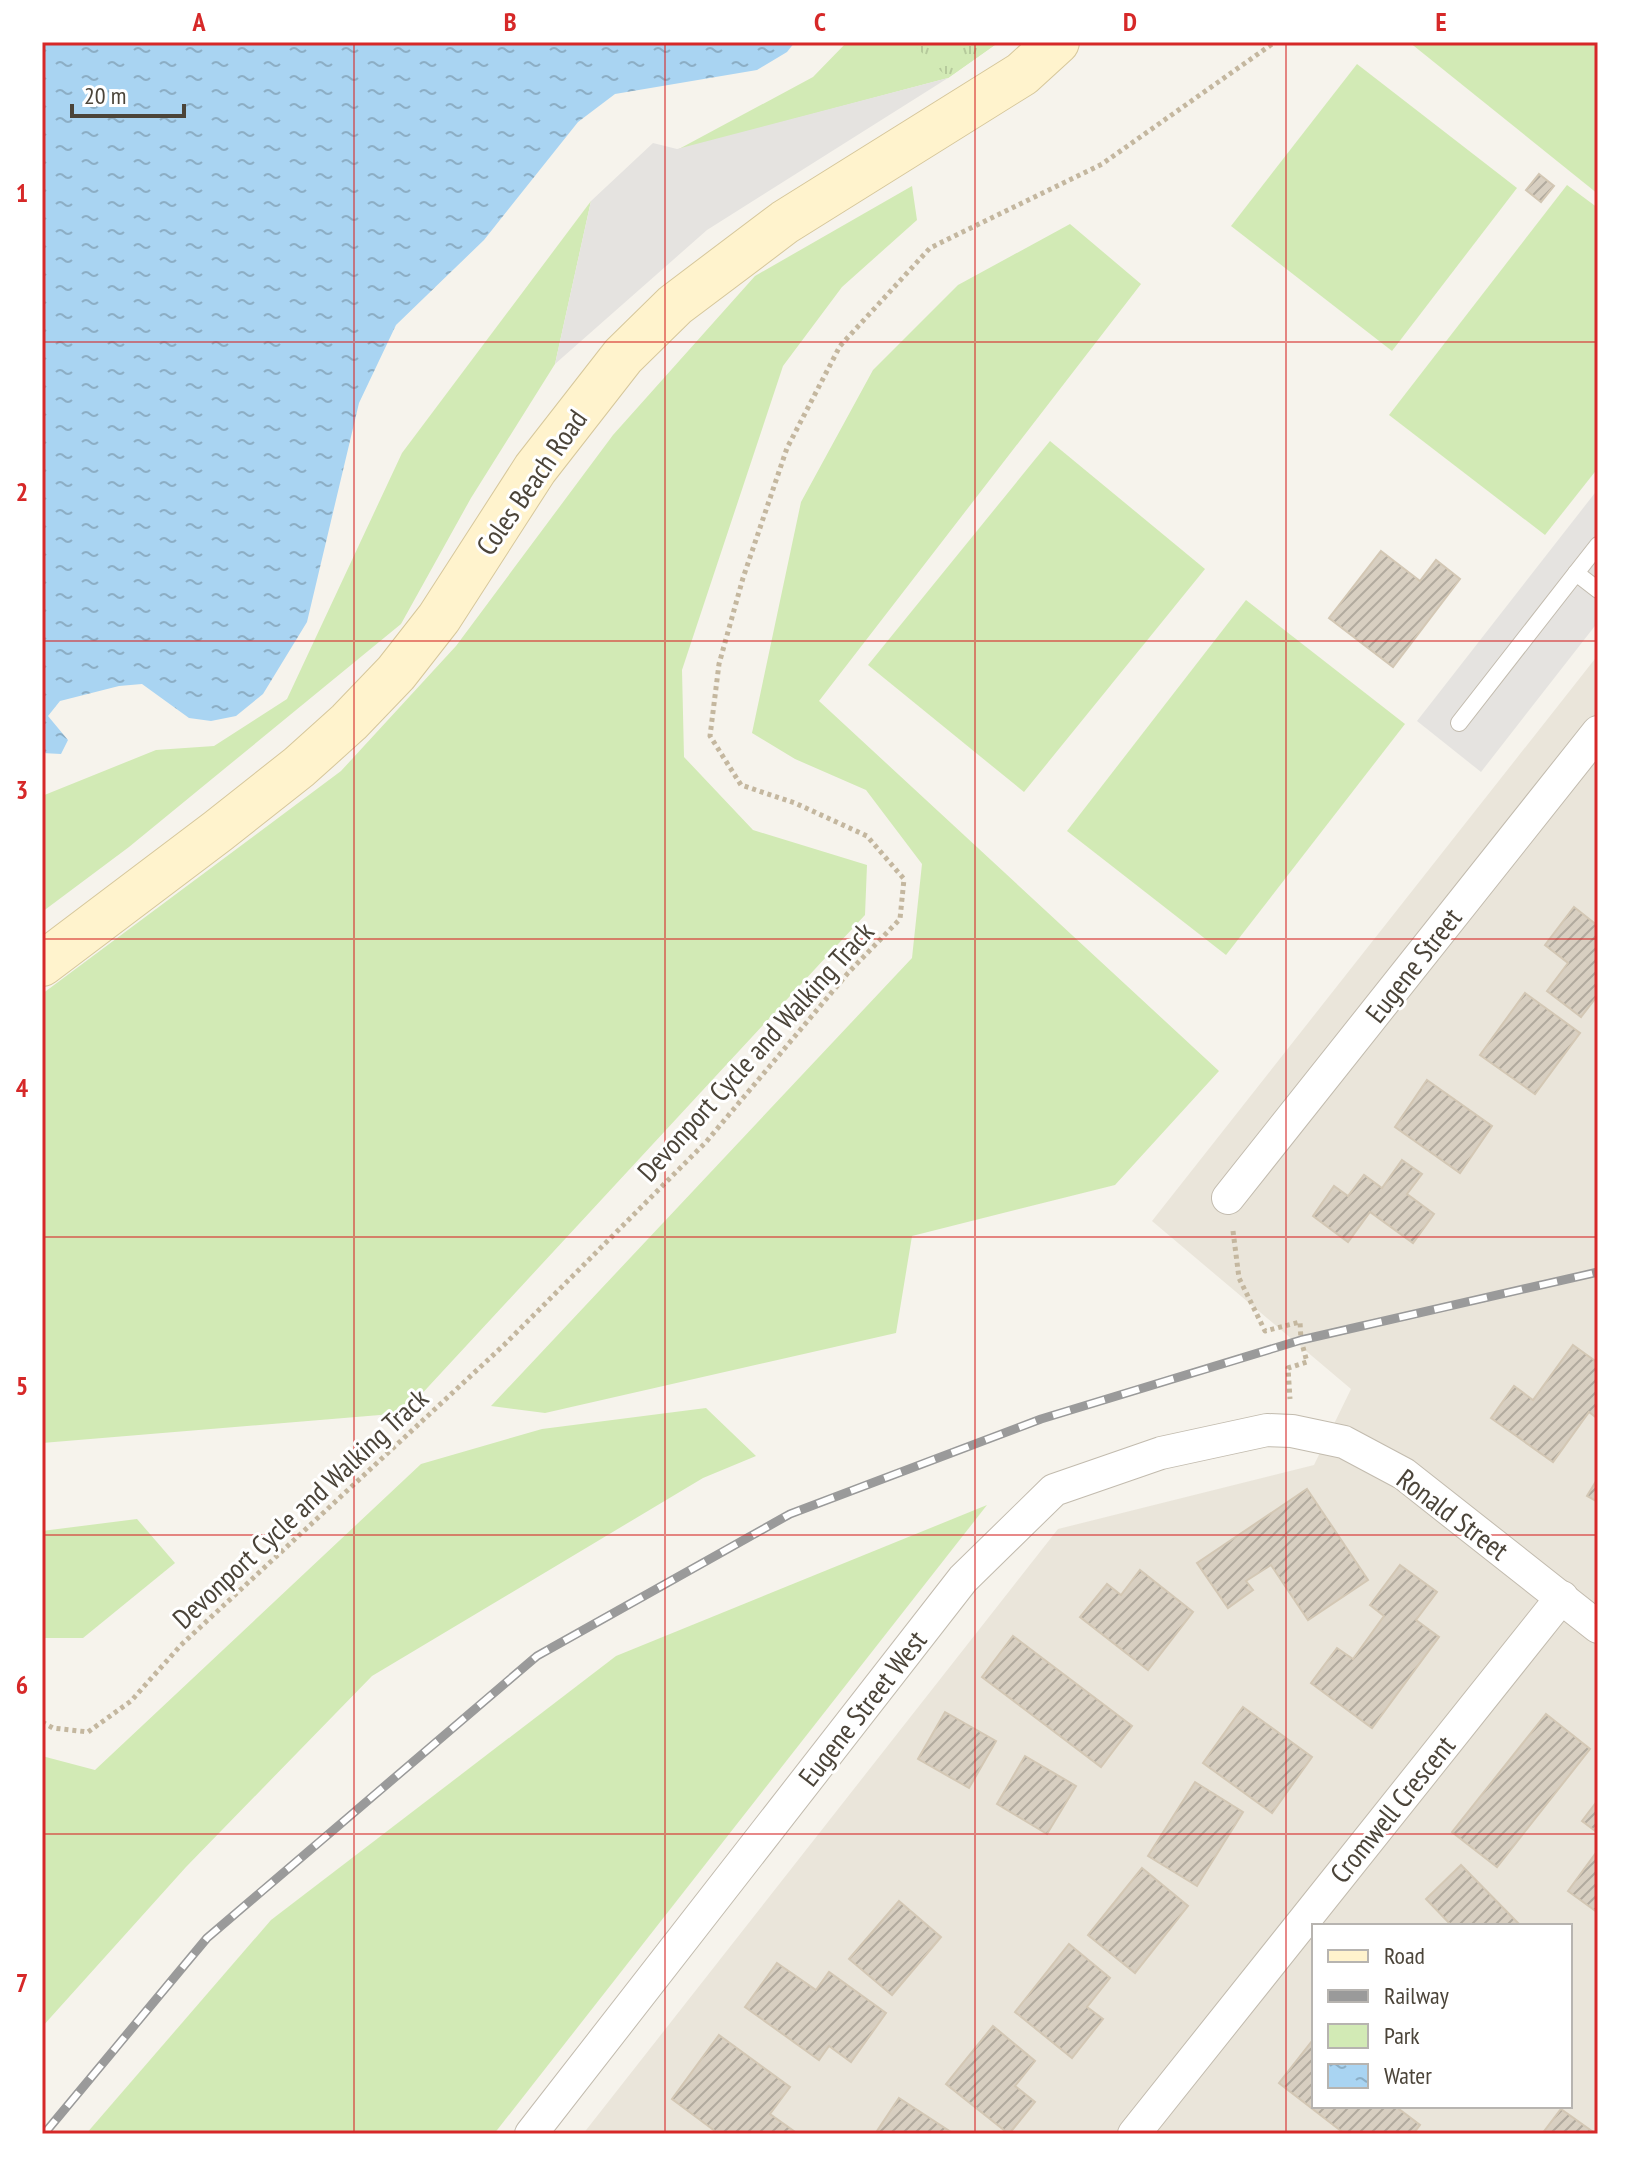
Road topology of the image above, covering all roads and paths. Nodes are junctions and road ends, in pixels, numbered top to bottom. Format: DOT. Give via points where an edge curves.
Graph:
graph roads {
  1 [pos="1057,42"];
  2 [pos="1275,42"];
  3 [pos="1598,545"];
  4 [pos="1576,573"];
  5 [pos="1598,590"];
  6 [pos="1459,723"];
  7 [pos="1598,732"];
  8 [pos="42,964"];
  9 [pos="1228,1198"];
  10 [pos="1292,1431"];
  11 [pos="1562,1597"];
  12 [pos="1598,1627"];
  13 [pos="42,1722"];
  14 [pos="531,2134"];
  15 [pos="1134,2134"];
  1 -- 8 [label="street, Coles Beach Road" via="1022,74 785,222 675,305 613,369 535,469 439,618 349,722 218,831"];
  2 -- 13 [label="path, Devonport Cycle and Walking Track" via="1102,164 930,248 840,346 787,448 719,664 710,736 741,785 867,836 904,879 900,919 706,1142 504,1345 181,1645 131,1701 88,1732"];
  3 -- 4 [label="lane"];
  4 -- 5 [label="lane"];
  4 -- 6 [label="lane"];
  7 -- 9 [label="street, Eugene Street"];
  9 -- 10 [label="path" via="1239,1278 1265,1331 1300,1322 1307,1362 1288,1368"];
  10 -- 11 [label="street, Ronald Street" via="1344,1442 1404,1474"];
  10 -- 14 [label="street, Eugene Street West" via="1267,1430 1161,1453 1054,1490 963,1579"];
  11 -- 12 [label="street, Ronald Street"];
  11 -- 15 [label="street, Cromwell Crescent"];
}
